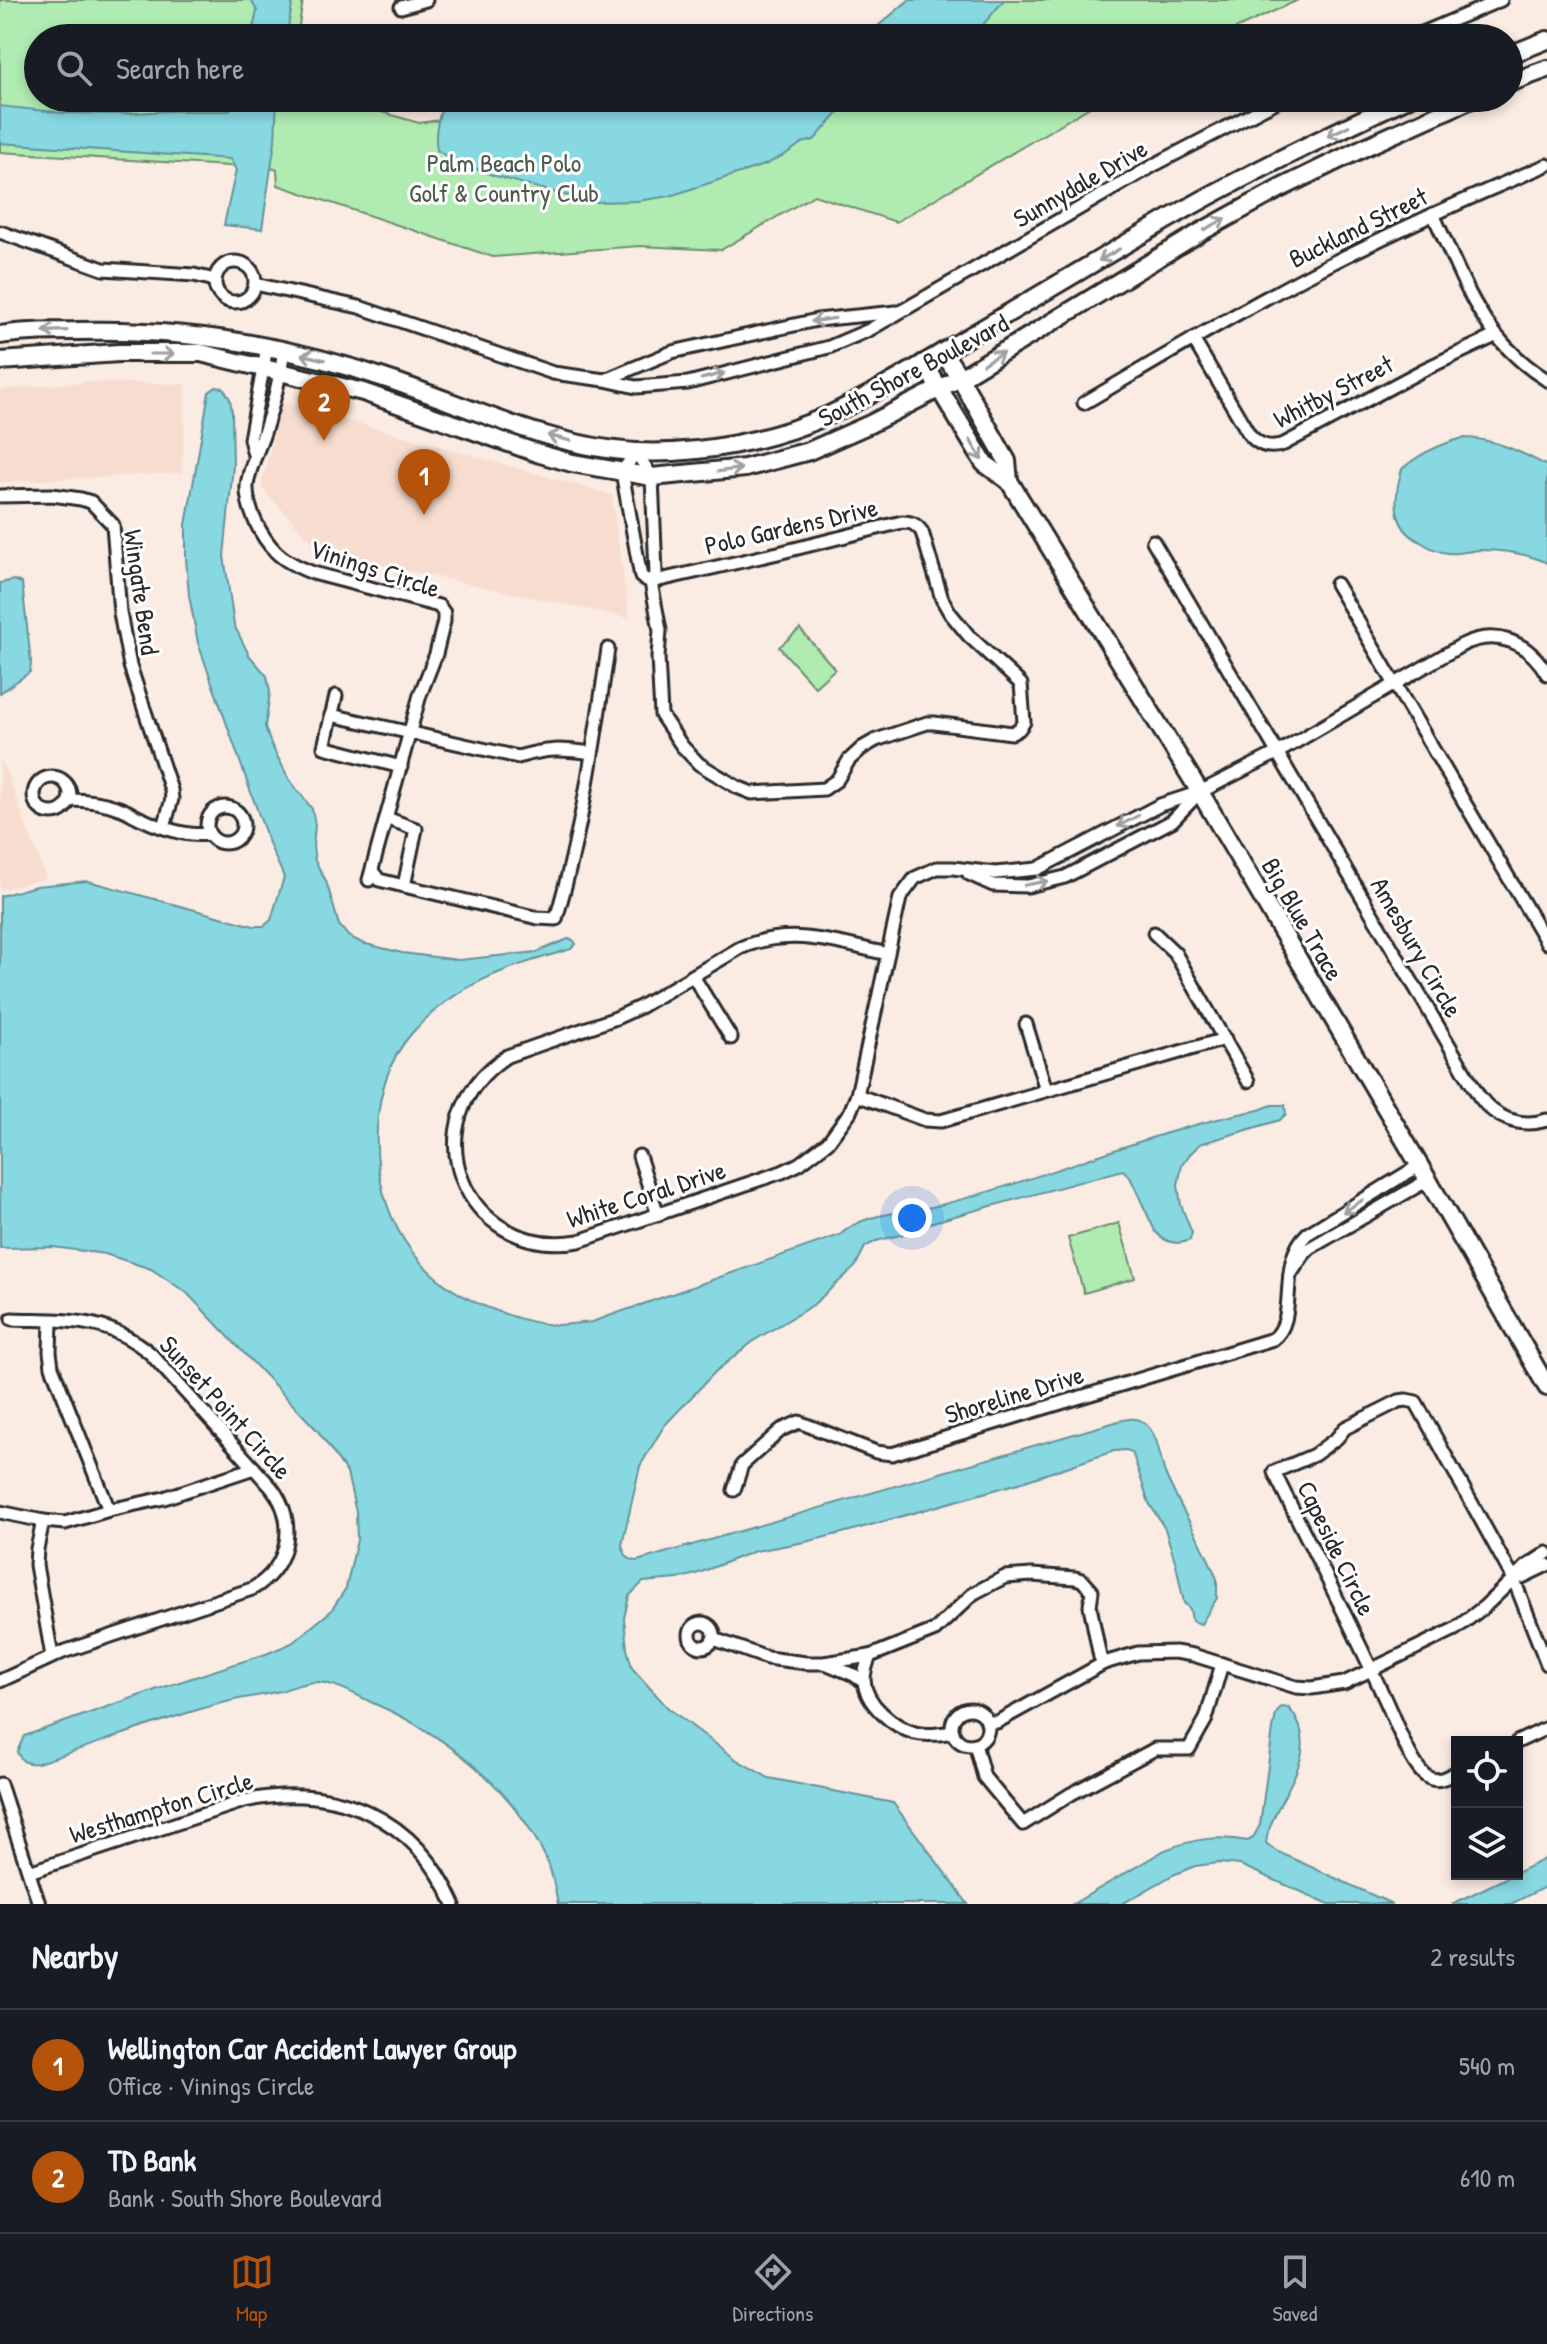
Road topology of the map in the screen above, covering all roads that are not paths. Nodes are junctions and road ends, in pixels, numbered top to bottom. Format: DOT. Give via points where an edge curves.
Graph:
graph roads {
  1 [pos="426,0"];
  2 [pos="1501,0"];
  3 [pos="401,7"];
  4 [pos="1444,24"];
  5 [pos="1547,40"];
  6 [pos="1523,49"];
  7 [pos="1547,69"];
  8 [pos="1523,78"];
  9 [pos="1256,112"];
  10 [pos="1379,112"];
  11 [pos="1443,112"];
  12 [pos="1547,165"];
  13 [pos="1433,214"];
  14 [pos="0,232"];
  15 [pos="215,280"];
  16 [pos="255,284"];
  17 [pos="901,312"];
  18 [pos="0,335"];
  19 [pos="1495,336"];
  20 [pos="1193,339"];
  21 [pos="275,349"];
  22 [pos="943,352"];
  23 [pos="0,361"];
  24 [pos="924,363"];
  25 [pos="272,370"];
  26 [pos="960,378"];
  27 [pos="605,380"];
  28 [pos="1547,380"];
  29 [pos="940,388"];
  30 [pos="1084,403"];
  31 [pos="636,452"];
  32 [pos="622,472"];
  33 [pos="652,477"];
  34 [pos="1009,481"];
  35 [pos="0,496"];
  36 [pos="1153,541"];
  37 [pos="651,582"];
  38 [pos="1336,584"];
  39 [pos="608,649"];
  40 [pos="1547,674"];
  41 [pos="1395,684"];
  42 [pos="336,696"];
  43 [pos="331,715"];
  44 [pos="410,734"];
  45 [pos="592,753"];
  46 [pos="1277,753"];
  47 [pos="401,767"];
  48 [pos="1200,792"];
  49 [pos="69,800"];
  50 [pos="386,818"];
  51 [pos="164,827"];
  52 [pos="209,834"];
  53 [pos="962,870"];
  54 [pos="404,886"];
  55 [pos="1154,933"];
  56 [pos="1547,943"];
  57 [pos="888,954"];
  58 [pos="693,976"];
  59 [pos="1026,1024"];
  60 [pos="731,1038"];
  61 [pos="1225,1039"];
  62 [pos="1248,1081"];
  63 [pos="1046,1090"];
  64 [pos="857,1095"];
  65 [pos="1547,1120"];
  66 [pos="639,1156"];
  67 [pos="1424,1172"];
  68 [pos="658,1215"];
  69 [pos="12,1319"];
  70 [pos="51,1321"];
  71 [pos="1547,1387"];
  72 [pos="254,1468"];
  73 [pos="734,1490"];
  74 [pos="109,1510"];
  75 [pos="0,1512"];
  76 [pos="43,1521"];
  77 [pos="1547,1553"];
  78 [pos="1547,1565"];
  79 [pos="1514,1580"];
  80 [pos="714,1639"];
  81 [pos="52,1656"];
  82 [pos="870,1656"];
  83 [pos="824,1663"];
  84 [pos="1104,1663"];
  85 [pos="1222,1664"];
  86 [pos="1547,1664"];
  87 [pos="1373,1670"];
  88 [pos="0,1681"];
  89 [pos="864,1682"];
  90 [pos="987,1722"];
  91 [pos="1547,1728"];
  92 [pos="953,1732"];
  93 [pos="1523,1739"];
  94 [pos="975,1744"];
  95 [pos="1451,1775"];
  96 [pos="0,1784"];
  97 [pos="29,1872"];
  98 [pos="39,1904"];
  99 [pos="454,1904"];
  1 -- 3 [label="street"];
  2 -- 4 [label="street"];
  5 -- 6 [label="street"];
  7 -- 8 [label="street"];
  9 -- 17 [label="street, Sunnydale Drive"];
  10 -- 22 [label="street, South Shore Boulevard, one-way" via="1184,210"];
  26 -- 11 [label="street, South Shore Boulevard, one-way" via="1226,218"];
  12 -- 13 [label="street, Buckland Street"];
  13 -- 19 [label="street" via="1473,303"];
  13 -- 20 [label="street, Buckland Street"];
  14 -- 15 [label="street" via="103,269"];
  15 -- 16 [label="street, Sunnydale Drive" via="220,268 238,262 253,272"];
  15 -- 16 [label="street" via="221,297 233,302 250,296"];
  16 -- 27 [label="street, Sunnydale Drive" via="359,307 553,373"];
  17 -- 27 [label="street, Sunnydale Drive, one-way" via="817,320 672,352"];
  27 -- 17 [label="street, Sunnydale Drive, one-way" via="636,387 688,383 829,347"];
  21 -- 18 [label="street, South Shore Boulevard, one-way" via="161,332"];
  19 -- 20 [label="street, Whitby Street" via="1269,447 1249,434"];
  19 -- 28 [label="street"];
  20 -- 30 [label="street, Buckland Street"];
  21 -- 25 [label="street, Vinings Circle"];
  21 -- 25 [label="street, Vinings Circle"];
  31 -- 21 [label="street, South Shore Boulevard, one-way" via="545,434 358,369"];
  22 -- 24 [label="street, South Shore Boulevard"];
  22 -- 26 [label="street, Big Blue Trace"];
  23 -- 25 [label="street, South Shore Boulevard, one-way" via="201,353"];
  24 -- 29 [label="street, Big Blue Trace"];
  24 -- 31 [label="street, South Shore Boulevard" via="796,428 710,448"];
  25 -- 32 [label="street, South Shore Boulevard" via="363,392 540,454"];
  25 -- 44 [label="street, Vinings Circle" via="250,439 254,456 247,498 277,552 313,573 439,606 444,613"];
  26 -- 29 [label="street, South Shore Boulevard"];
  26 -- 34 [label="street, Big Blue Trace" via="1007,461"];
  33 -- 29 [label="street, South Shore Boulevard, one-way" via="745,468 809,451"];
  29 -- 34 [label="street, Big Blue Trace, one-way" via="984,463"];
  31 -- 32 [label="street"];
  31 -- 33 [label="street"];
  32 -- 33 [label="street, South Shore Boulevard"];
  32 -- 37 [label="street, Polo Gardens Drive" via="641,577"];
  33 -- 37 [label="street, Polo Gardens Drive" via="656,573"];
  34 -- 48 [label="street, Big Blue Trace"];
  35 -- 51 [label="street, Wingate Bend" via="81,499 113,525 130,666 171,790"];
  36 -- 46 [label="street, Amesbury Circle"];
  37 -- 37 [label="street, Polo Gardens Drive" via="660,630 661,715 699,764 752,793 824,789 862,748 927,723 1012,733 1024,722 1021,684 950,613 922,532 910,522"];
  38 -- 41 [label="street"];
  39 -- 45 [label="street, Vinings Circle"];
  40 -- 41 [label="street" via="1519,644 1482,638"];
  41 -- 46 [label="street"];
  41 -- 56 [label="street"];
  42 -- 43 [label="street"];
  43 -- 44 [label="street"];
  43 -- 47 [label="street" via="324,747"];
  44 -- 45 [label="street" via="518,757 542,749"];
  44 -- 47 [label="street, Vinings Circle"];
  45 -- 54 [label="street, Vinings Circle" via="556,919"];
  46 -- 48 [label="street"];
  46 -- 65 [label="street, Amesbury Circle" via="1483,1102 1514,1122"];
  47 -- 50 [label="street, Vinings Circle"];
  48 -- 53 [label="street, White Coral Drive, one-way" via="1160,805 1037,869"];
  53 -- 48 [label="street, White Coral Drive, one-way" via="993,885 1028,886 1065,877 1172,821"];
  48 -- 67 [label="street, Big Blue Trace"];
  49 -- 51 [label="street" via="120,808"];
  50 -- 54 [label="street" via="416,829"];
  50 -- 54 [label="street, Vinings Circle" via="371,876"];
  51 -- 52 [label="street"];
  53 -- 57 [label="street, White Coral Drive" via="937,868 909,884 900,898"];
  55 -- 61 [label="street" via="1175,953"];
  57 -- 58 [label="street, White Coral Drive" via="779,936 755,941"];
  57 -- 64 [label="street, White Coral Drive"];
  58 -- 60 [label="street"];
  58 -- 68 [label="street, White Coral Drive" via="616,1018 521,1050 494,1065 468,1095 456,1132 458,1167 470,1196 491,1220 517,1236 540,1243 579,1241"];
  59 -- 63 [label="street"];
  61 -- 62 [label="street"];
  61 -- 63 [label="street"];
  63 -- 64 [label="street" via="933,1121"];
  64 -- 68 [label="street, White Coral Drive" via="834,1135 799,1164"];
  66 -- 68 [label="street"];
  67 -- 71 [label="street, Big Blue Trace"];
  67 -- 73 [label="street, Shoreline Drive" via="1307,1234 1295,1249 1285,1321 1273,1339 892,1454 799,1422 781,1430 742,1465"];
  69 -- 70 [label="street, Sunset Point Circle"];
  70 -- 72 [label="street, Sunset Point Circle" via="101,1325 138,1343"];
  70 -- 74 [label="street" via="52,1367"];
  72 -- 74 [label="street"];
  72 -- 81 [label="street, Sunset Point Circle" via="280,1500 287,1523 283,1554 265,1580 245,1592"];
  74 -- 76 [label="street" via="65,1523"];
  75 -- 76 [label="street"];
  76 -- 81 [label="street" via="36,1565"];
  77 -- 79 [label="street"];
  78 -- 79 [label="street"];
  79 -- 86 [label="street"];
  79 -- 87 [label="street" via="1470,1620"];
  79 -- 87 [label="street, Capeside Circle" via="1416,1402 1399,1401 1345,1428 1314,1455 1274,1472"];
  80 -- 83 [label="street" via="767,1658"];
  81 -- 88 [label="street, Sunset Point Circle"];
  82 -- 83 [label="street"];
  82 -- 84 [label="street" via="935,1630 989,1584 1032,1575 1075,1578 1088,1585"];
  82 -- 89 [label="street"];
  83 -- 89 [label="street"];
  84 -- 85 [label="street" via="1156,1651"];
  84 -- 90 [label="street" via="997,1722"];
  85 -- 87 [label="street" via="1312,1688 1344,1683"];
  85 -- 94 [label="street" via="1206,1719 1189,1749 1155,1749 1023,1824 984,1777"];
  87 -- 95 [label="street" via="1420,1771 1439,1780"];
  89 -- 92 [label="street" via="868,1697 899,1727 927,1735"];
  90 -- 92 [label="street" via="976,1710 965,1710 953,1721"];
  90 -- 94 [label="street" via="984,1738"];
  91 -- 93 [label="street"];
  92 -- 94 [label="street" via="964,1743"];
  96 -- 97 [label="street"];
  97 -- 98 [label="street"];
  97 -- 99 [label="street, Westhampton Circle" via="244,1801 309,1795 358,1808 402,1833 434,1867"];
}
